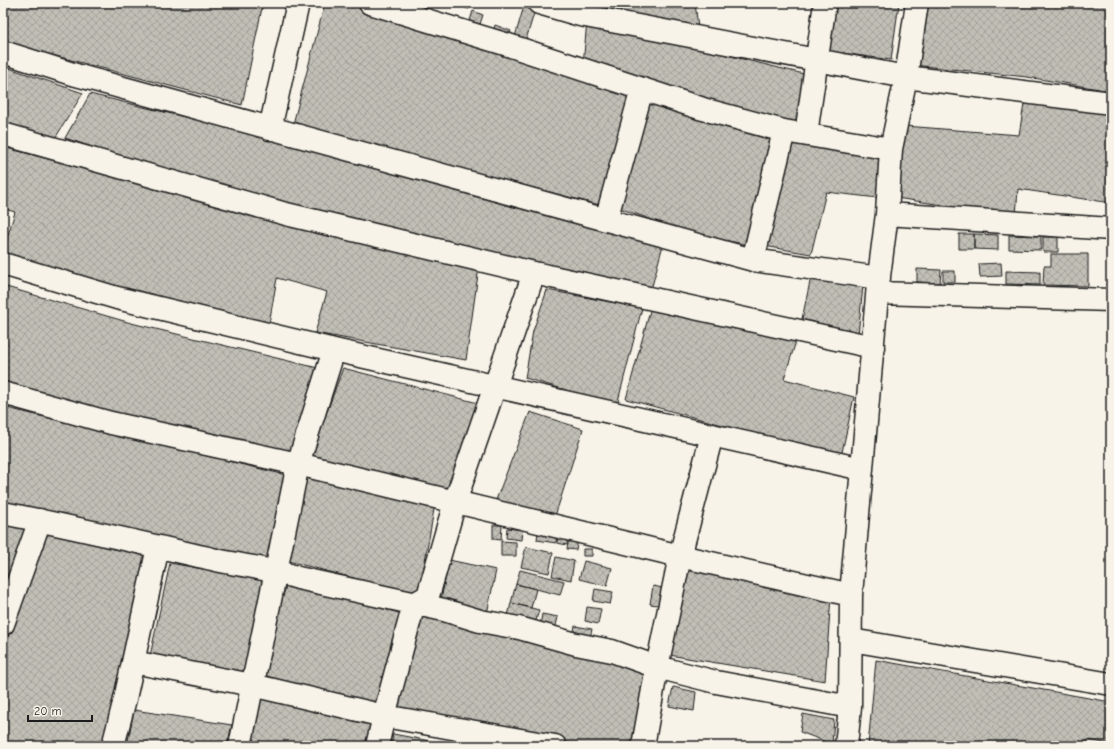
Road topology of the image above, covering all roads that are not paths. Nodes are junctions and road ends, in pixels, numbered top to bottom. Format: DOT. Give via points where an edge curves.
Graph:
graph roads {
  1 [pos="298,3"];
  2 [pos="370,3"];
  3 [pos="539,3"];
  4 [pos="825,3"];
  5 [pos="917,3"];
  6 [pos="3,52"];
  7 [pos="816,60"];
  8 [pos="906,77"];
  9 [pos="642,89"];
  10 [pos="1111,103"];
  11 [pos="270,129"];
  12 [pos="784,131"];
  13 [pos="3,134"];
  14 [pos="806,134"];
  15 [pos="891,149"];
  16 [pos="887,214"];
  17 [pos="606,220"];
  18 [pos="1111,229"];
  19 [pos="753,260"];
  20 [pos="3,264"];
  21 [pos="534,274"];
  22 [pos="878,285"];
  23 [pos="1111,300"];
  24 [pos="872,347"];
  25 [pos="334,350"];
  26 [pos="496,386"];
  27 [pos="3,393"];
  28 [pos="712,435"];
  29 [pos="298,464"];
  30 [pos="862,469"];
  31 [pos="455,502"];
  32 [pos="3,513"];
  33 [pos="40,520"];
  34 [pos="158,546"];
  35 [pos="680,556"];
  36 [pos="275,570"];
  37 [pos="851,595"];
  38 [pos="414,604"];
  39 [pos="3,624"];
  40 [pos="851,640"];
  41 [pos="133,662"];
  42 [pos="657,667"];
  43 [pos="1111,684"];
  44 [pos="252,685"];
  45 [pos="850,707"];
  46 [pos="384,716"];
  47 [pos="113,746"];
  48 [pos="240,746"];
  49 [pos="377,746"];
  50 [pos="556,746"];
  51 [pos="643,746"];
  52 [pos="846,746"];
  1 -- 11 [label="street"];
  2 -- 9 [label="street"];
  3 -- 7 [label="street" via="580,14"];
  4 -- 7 [label="street"];
  5 -- 8 [label="street"];
  6 -- 11 [label="street"];
  7 -- 8 [label="street"];
  7 -- 14 [label="street"];
  8 -- 10 [label="street"];
  8 -- 15 [label="street"];
  9 -- 12 [label="street"];
  9 -- 17 [label="street"];
  11 -- 17 [label="street"];
  12 -- 14 [label="street"];
  12 -- 19 [label="street"];
  13 -- 21 [label="street" via="286,214"];
  14 -- 15 [label="street"];
  15 -- 16 [label="street"];
  16 -- 18 [label="street"];
  16 -- 22 [label="street"];
  17 -- 19 [label="street"];
  19 -- 22 [label="street"];
  20 -- 25 [label="street" via="117,298"];
  21 -- 24 [label="street"];
  21 -- 26 [label="street"];
  22 -- 23 [label="street"];
  22 -- 24 [label="street"];
  24 -- 30 [label="street"];
  25 -- 26 [label="street"];
  25 -- 29 [label="street"];
  26 -- 28 [label="street"];
  26 -- 31 [label="street"];
  27 -- 29 [label="street" via="111,423"];
  28 -- 30 [label="street"];
  28 -- 35 [label="street"];
  29 -- 31 [label="street"];
  29 -- 36 [label="street"];
  30 -- 37 [label="street"];
  31 -- 35 [label="street"];
  31 -- 38 [label="street" via="428,596"];
  32 -- 33 [label="street"];
  33 -- 34 [label="street"];
  33 -- 39 [label="street"];
  34 -- 36 [label="street" via="225,562"];
  34 -- 41 [label="street"];
  35 -- 37 [label="street"];
  35 -- 42 [label="street"];
  36 -- 38 [label="street" via="298,578"];
  36 -- 44 [label="street"];
  37 -- 40 [label="street"];
  38 -- 42 [label="street" via="612,651"];
  38 -- 46 [label="street"];
  40 -- 43 [label="street"];
  40 -- 45 [label="street"];
  41 -- 44 [label="street"];
  41 -- 47 [label="street"];
  42 -- 45 [label="street" via="716,682"];
  42 -- 51 [label="street"];
  44 -- 46 [label="street"];
  44 -- 48 [label="street"];
  45 -- 52 [label="street"];
  46 -- 49 [label="street"];
  46 -- 50 [label="street"];
}
